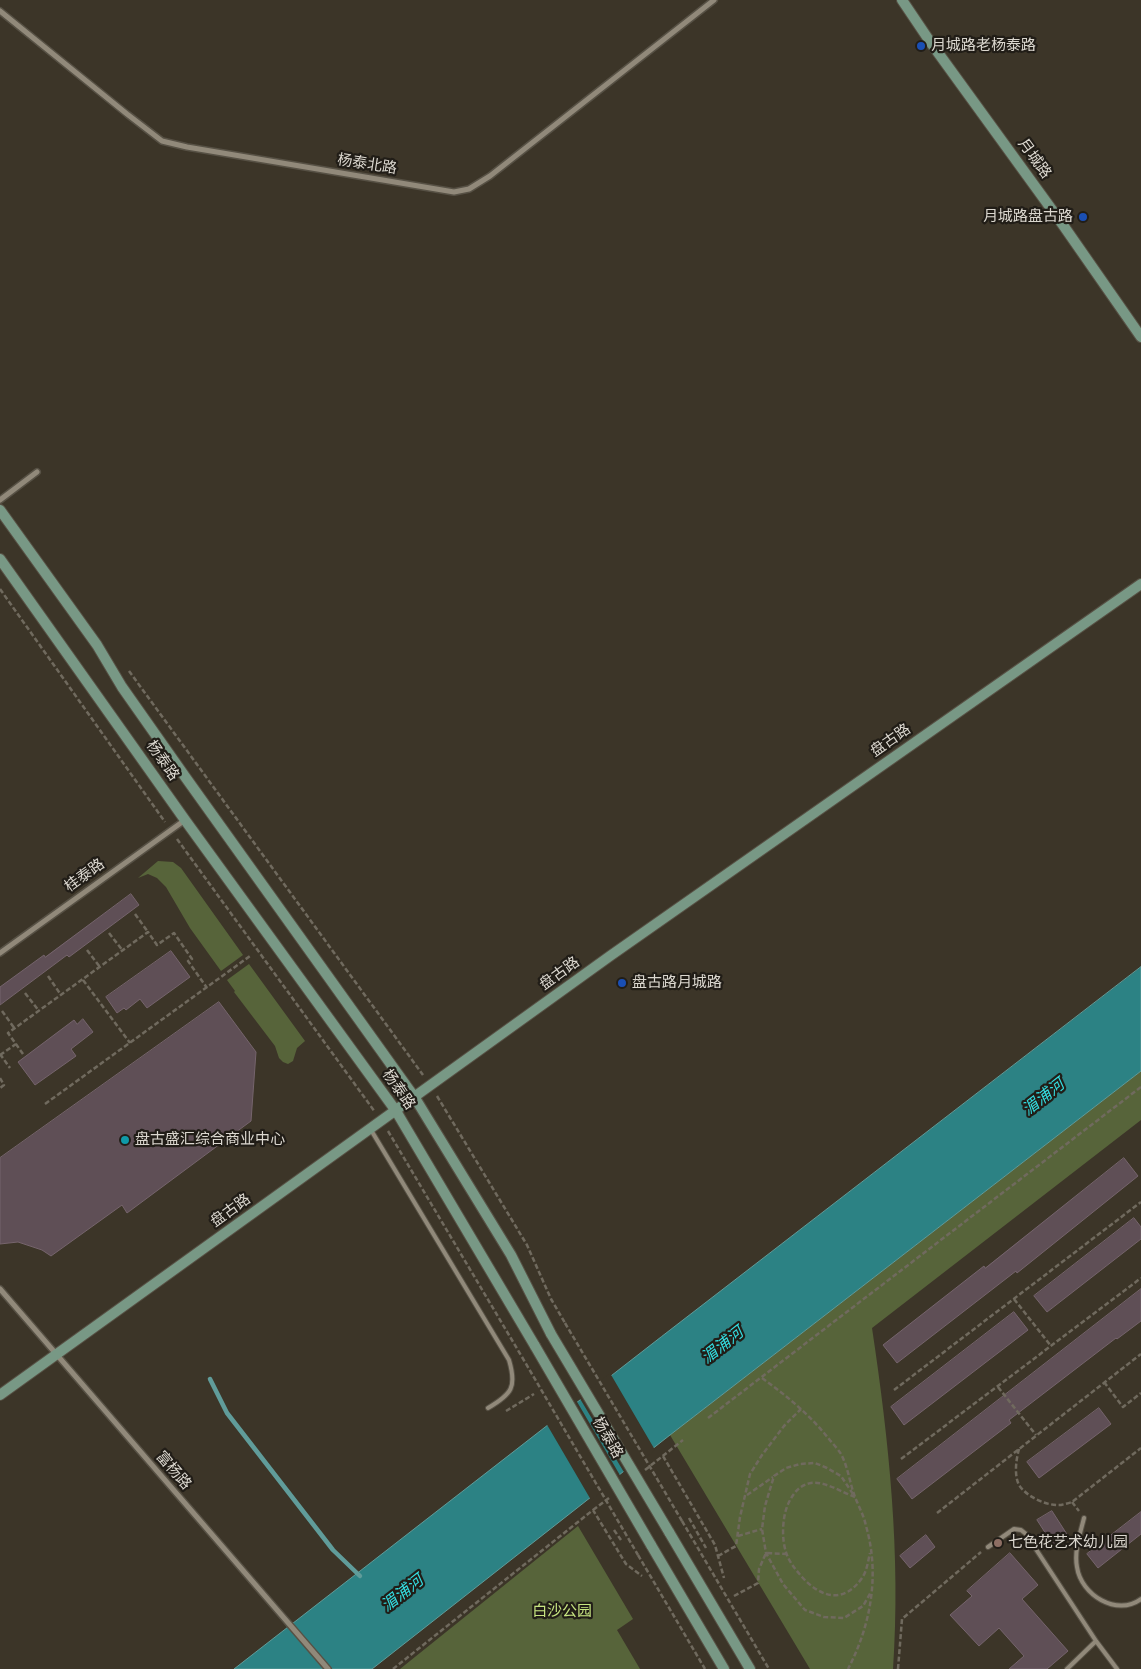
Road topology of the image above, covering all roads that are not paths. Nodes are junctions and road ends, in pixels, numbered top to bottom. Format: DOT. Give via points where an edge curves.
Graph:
graph roads {
  1 [pos="714,0"];
  2 [pos="902,0"];
  3 [pos="0,11"];
  4 [pos="1141,337"];
  5 [pos="37,472"];
  6 [pos="0,500"];
  7 [pos="0,510"];
  8 [pos="0,559"];
  9 [pos="1141,584"];
  10 [pos="185,820"];
  11 [pos="0,953"];
  12 [pos="415,1098"];
  13 [pos="396,1111"];
  14 [pos="371,1129"];
  15 [pos="0,1289"];
  16 [pos="57,1355"];
  17 [pos="0,1395"];
  18 [pos="488,1408"];
  19 [pos="1084,1518"];
  20 [pos="988,1547"];
  21 [pos="1141,1599"];
  22 [pos="1096,1641"];
  23 [pos="328,1669"];
  24 [pos="724,1669"];
  25 [pos="750,1669"];
  26 [pos="1067,1669"];
  27 [pos="1117,1669"];
  1 -- 3 [label="street, 杨泰北路" via="490,176 454,192 162,141"];
  2 -- 4 [label="main road, 月城路"];
  5 -- 6 [label="street"];
  7 -- 12 [label="main road, 杨泰路" via="97,645 186,778"];
  8 -- 10 [label="main road, 杨泰路"];
  9 -- 12 [label="main road, 盘古路" via="610,956"];
  10 -- 11 [label="street, 桂泰路"];
  10 -- 13 [label="main road, 杨泰路"];
  12 -- 13 [label="main road, 盘古路"];
  12 -- 25 [label="main road, 杨泰路, bridge" via="511,1255 551,1334"];
  13 -- 14 [label="main road, 盘古路"];
  13 -- 24 [label="main road, 杨泰路, bridge"];
  14 -- 16 [label="main road, 盘古路"];
  14 -- 18 [label="lane" via="509,1360 512,1388 505,1398"];
  15 -- 16 [label="street, 富杨路"];
  16 -- 17 [label="main road, 盘古路"];
  16 -- 23 [label="street, 富杨路"];
  19 -- 21 [label="lane" via="1077,1545 1077,1568 1086,1588 1100,1601 1118,1606"];
  20 -- 22 [label="lane" via="1014,1529 1022,1530"];
  22 -- 26 [label="lane"];
  22 -- 27 [label="lane"];
}
